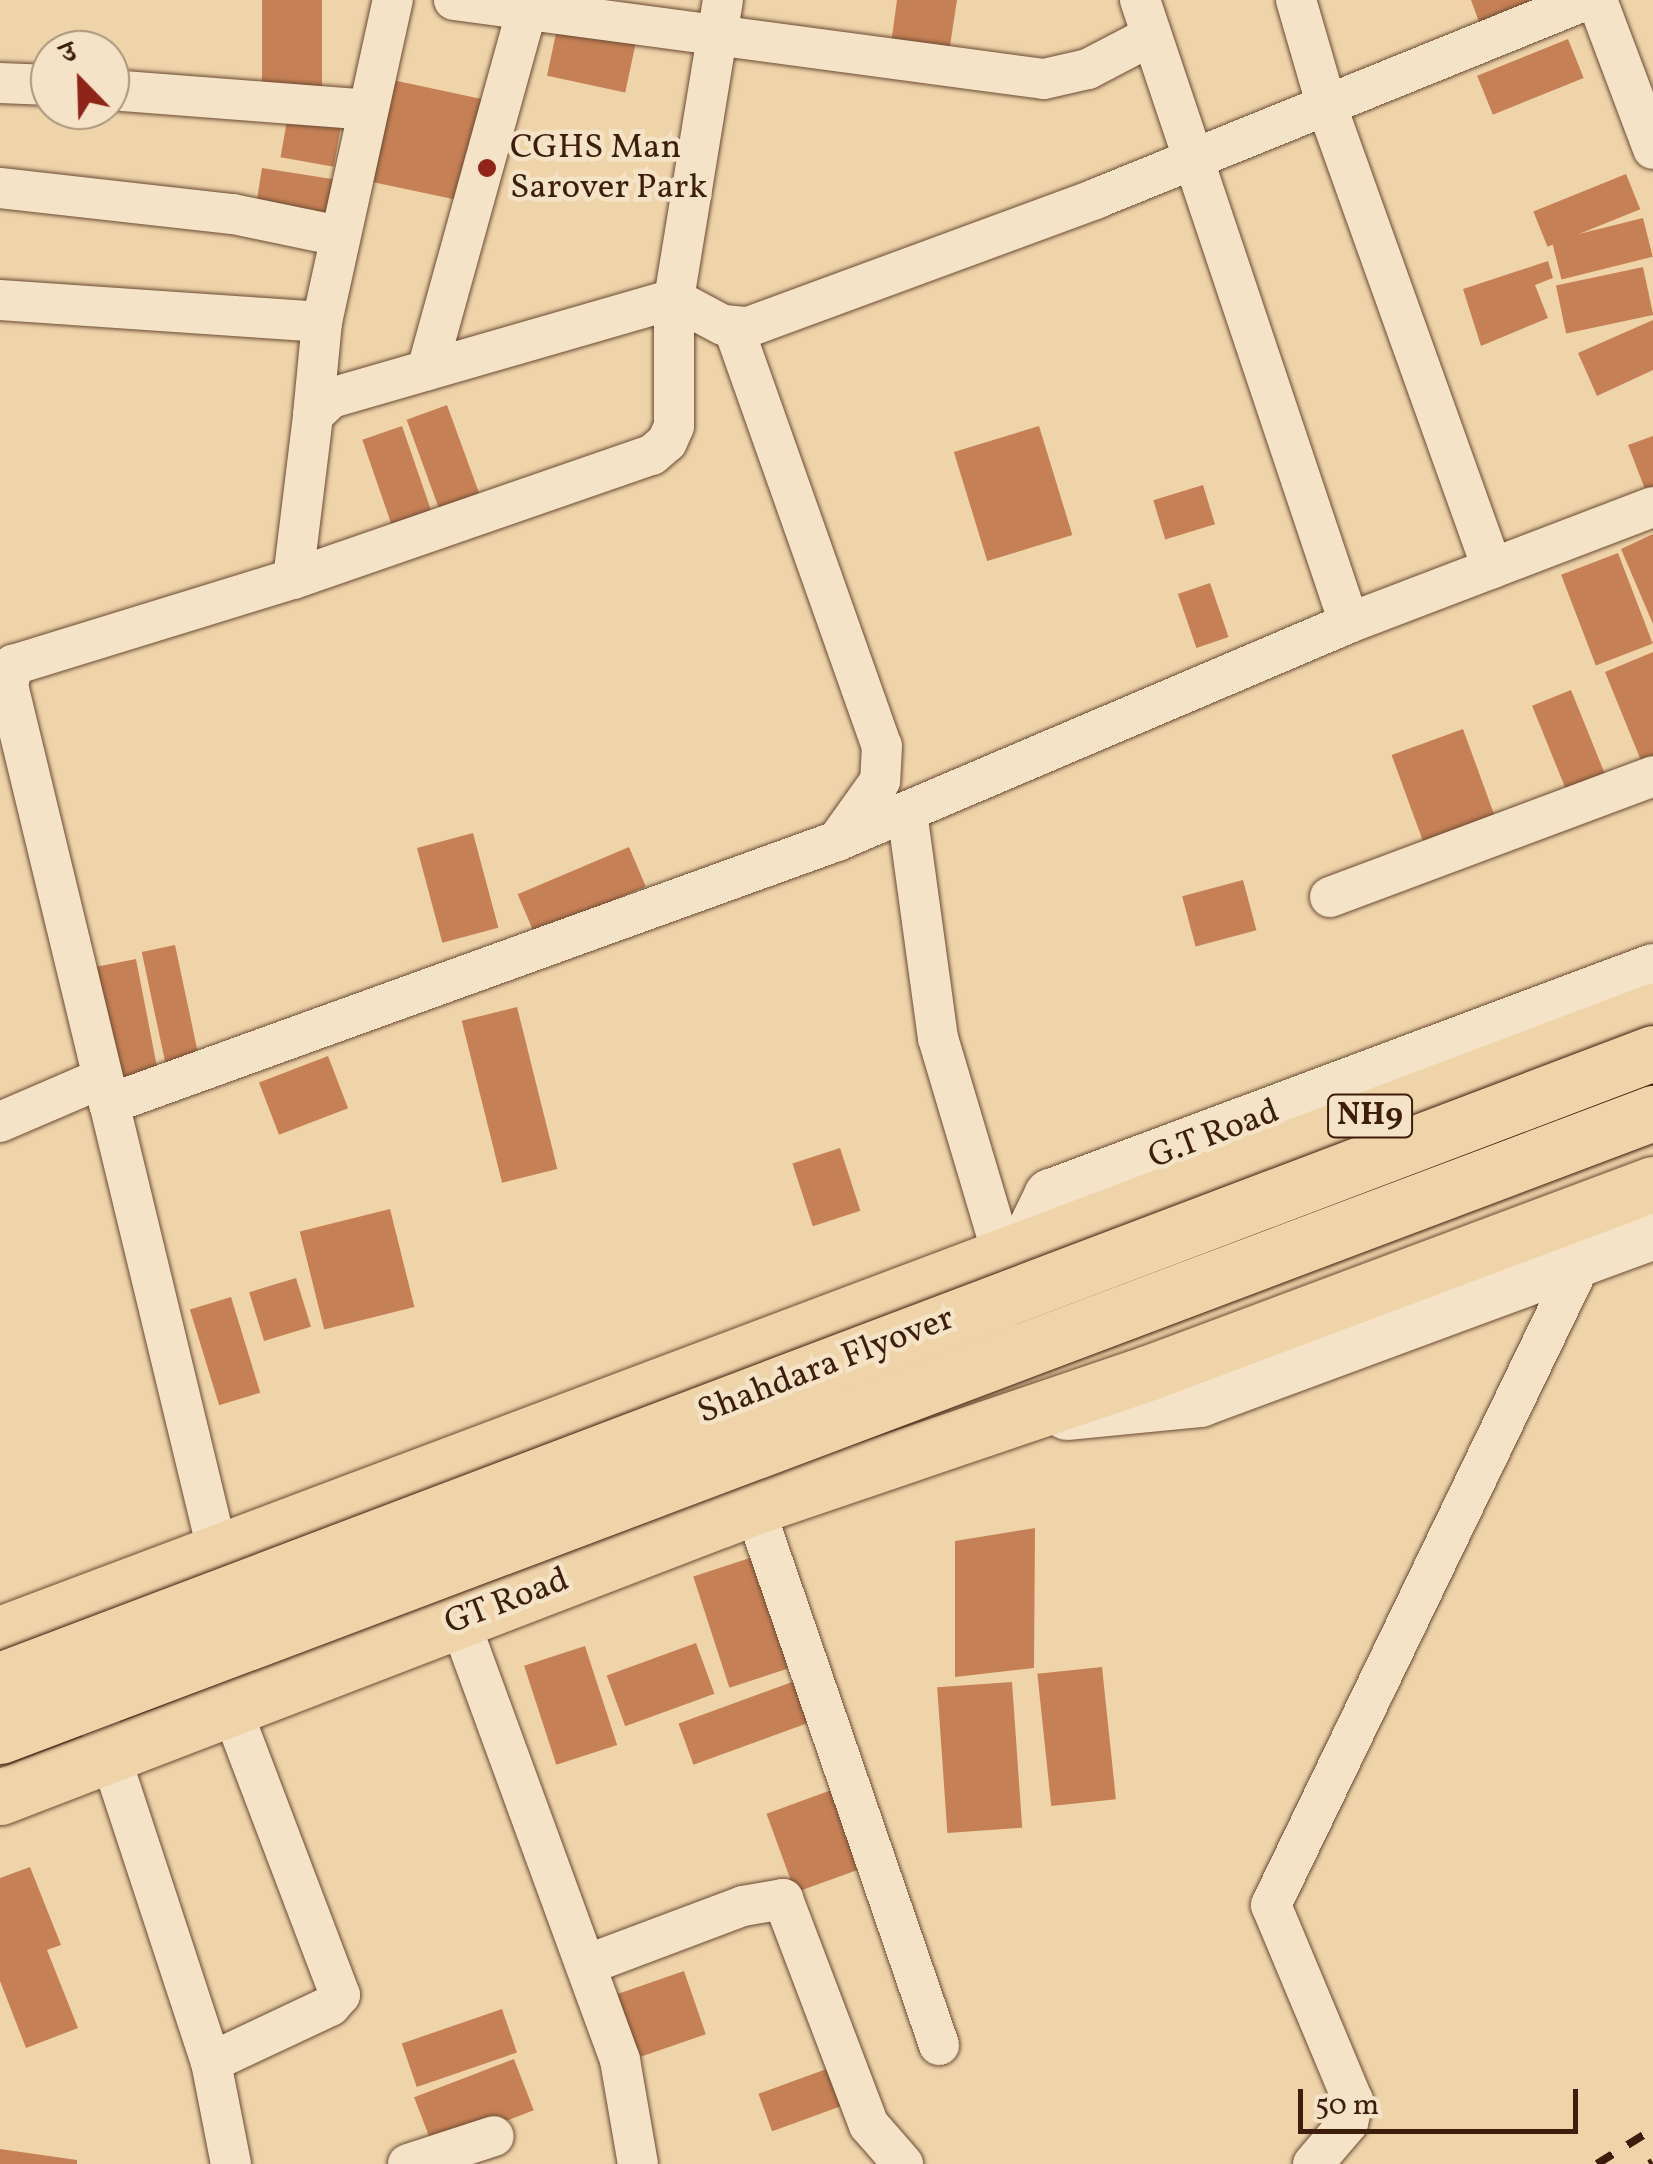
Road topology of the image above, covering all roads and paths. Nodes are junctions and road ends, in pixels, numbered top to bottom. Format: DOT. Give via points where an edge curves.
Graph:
graph roads {
  1 [pos="394,0"];
  2 [pos="454,0"];
  3 [pos="1296,0"];
  4 [pos="1586,0"];
  5 [pos="1597,0"];
  6 [pos="505,6"];
  7 [pos="1146,18"];
  8 [pos="718,19"];
  9 [pos="0,84"];
  10 [pos="30,85"];
  11 [pos="130,92"];
  12 [pos="1327,107"];
  13 [pos="367,110"];
  14 [pos="1653,149"];
  15 [pos="1194,160"];
  16 [pos="0,188"];
  17 [pos="340,236"];
  18 [pos="674,298"];
  19 [pos="0,300"];
  20 [pos="322,322"];
  21 [pos="734,328"];
  22 [pos="427,370"];
  23 [pos="313,416"];
  24 [pos="1653,506"];
  25 [pos="1492,568"];
  26 [pos="293,580"];
  27 [pos="1349,624"];
  28 [pos="4,672"];
  29 [pos="1653,776"];
  30 [pos="907,812"];
  31 [pos="837,842"];
  32 [pos="1330,897"];
  33 [pos="1653,970"];
  34 [pos="1653,1011"];
  35 [pos="1653,1053"];
  36 [pos="105,1091"];
  37 [pos="1653,1113"];
  38 [pos="0,1122"];
  39 [pos="1653,1184"];
  40 [pos="1653,1231"];
  41 [pos="1014,1249"];
  42 [pos="1584,1256"];
  43 [pos="1018,1417"];
  44 [pos="754,1507"];
  45 [pos="217,1549"];
  46 [pos="61,1608"];
  47 [pos="459,1620"];
  48 [pos="0,1634"];
  49 [pos="0,1680"];
  50 [pos="230,1706"];
  51 [pos="0,1736"];
  52 [pos="112,1758"];
  53 [pos="0,1798"];
  54 [pos="586,1964"];
  55 [pos="940,2046"];
  56 [pos="211,2062"];
  57 [pos="494,2136"];
  58 [pos="232,2164"];
  59 [pos="408,2164"];
  60 [pos="638,2164"];
  61 [pos="904,2164"];
  62 [pos="1313,2164"];
  1 -- 13 [label="street"];
  2 -- 6 [label="street"];
  3 -- 12 [label="street"];
  4 -- 12 [label="street"];
  5 -- 14 [label="street"];
  6 -- 8 [label="street"];
  6 -- 22 [label="street"];
  7 -- 8 [label="street" via="1088,69 1044,79"];
  7 -- 15 [label="street"];
  8 -- 18 [label="street"];
  9 -- 10 [label="street"];
  11 -- 13 [label="street"];
  12 -- 15 [label="street"];
  12 -- 25 [label="street"];
  13 -- 17 [label="street"];
  15 -- 21 [label="street"];
  15 -- 27 [label="street"];
  16 -- 17 [label="street" via="233,214"];
  17 -- 20 [label="street"];
  18 -- 21 [label="street"];
  18 -- 22 [label="street"];
  18 -- 26 [label="street" via="674,426 652,455"];
  19 -- 20 [label="street"];
  20 -- 23 [label="street"];
  21 -- 31 [label="street" via="882,746 880,780"];
  22 -- 23 [label="street" via="331,398"];
  23 -- 26 [label="street"];
  24 -- 25 [label="street"];
  25 -- 27 [label="street"];
  26 -- 28 [label="street" via="22,659"];
  27 -- 30 [label="street"];
  28 -- 36 [label="street"];
  29 -- 32 [label="street"];
  30 -- 31 [label="street"];
  30 -- 41 [label="street" via="938,1038"];
  31 -- 36 [label="street"];
  33 -- 41 [label="main road, G.T Road" via="1051,1196"];
  34 -- 41 [label="main road, Shahdara Flyover / NH9"];
  35 -- 49 [label="main road, Shahdara Flyover, bridge"];
  36 -- 38 [label="street"];
  36 -- 45 [label="street"];
  37 -- 51 [label="main road, Shahdara Flyover, bridge"];
  39 -- 43 [label="main road"];
  40 -- 42 [label="main road"];
  41 -- 45 [label="main road, Shahdara Flyover"];
  42 -- 43 [label="main road" via="1199,1399"];
  42 -- 62 [label="street" via="1271,1905 1353,2101 1348,2123"];
  43 -- 44 [label="main road, GT Road"];
  44 -- 47 [label="main road, GT Road"];
  44 -- 55 [label="street"];
  45 -- 46 [label="main road"];
  46 -- 48 [label="main road"];
  46 -- 52 [label="street"];
  47 -- 50 [label="main road, GT Road"];
  47 -- 54 [label="street"];
  50 -- 52 [label="main road, GT Road"];
  50 -- 56 [label="street" via="340,1995 330,2006"];
  52 -- 53 [label="main road, GT Road"];
  52 -- 56 [label="street"];
  54 -- 60 [label="street" via="620,2060"];
  54 -- 61 [label="street" via="743,1906 783,1899 869,2126"];
  56 -- 58 [label="street"];
  57 -- 59 [label="street"];
}
